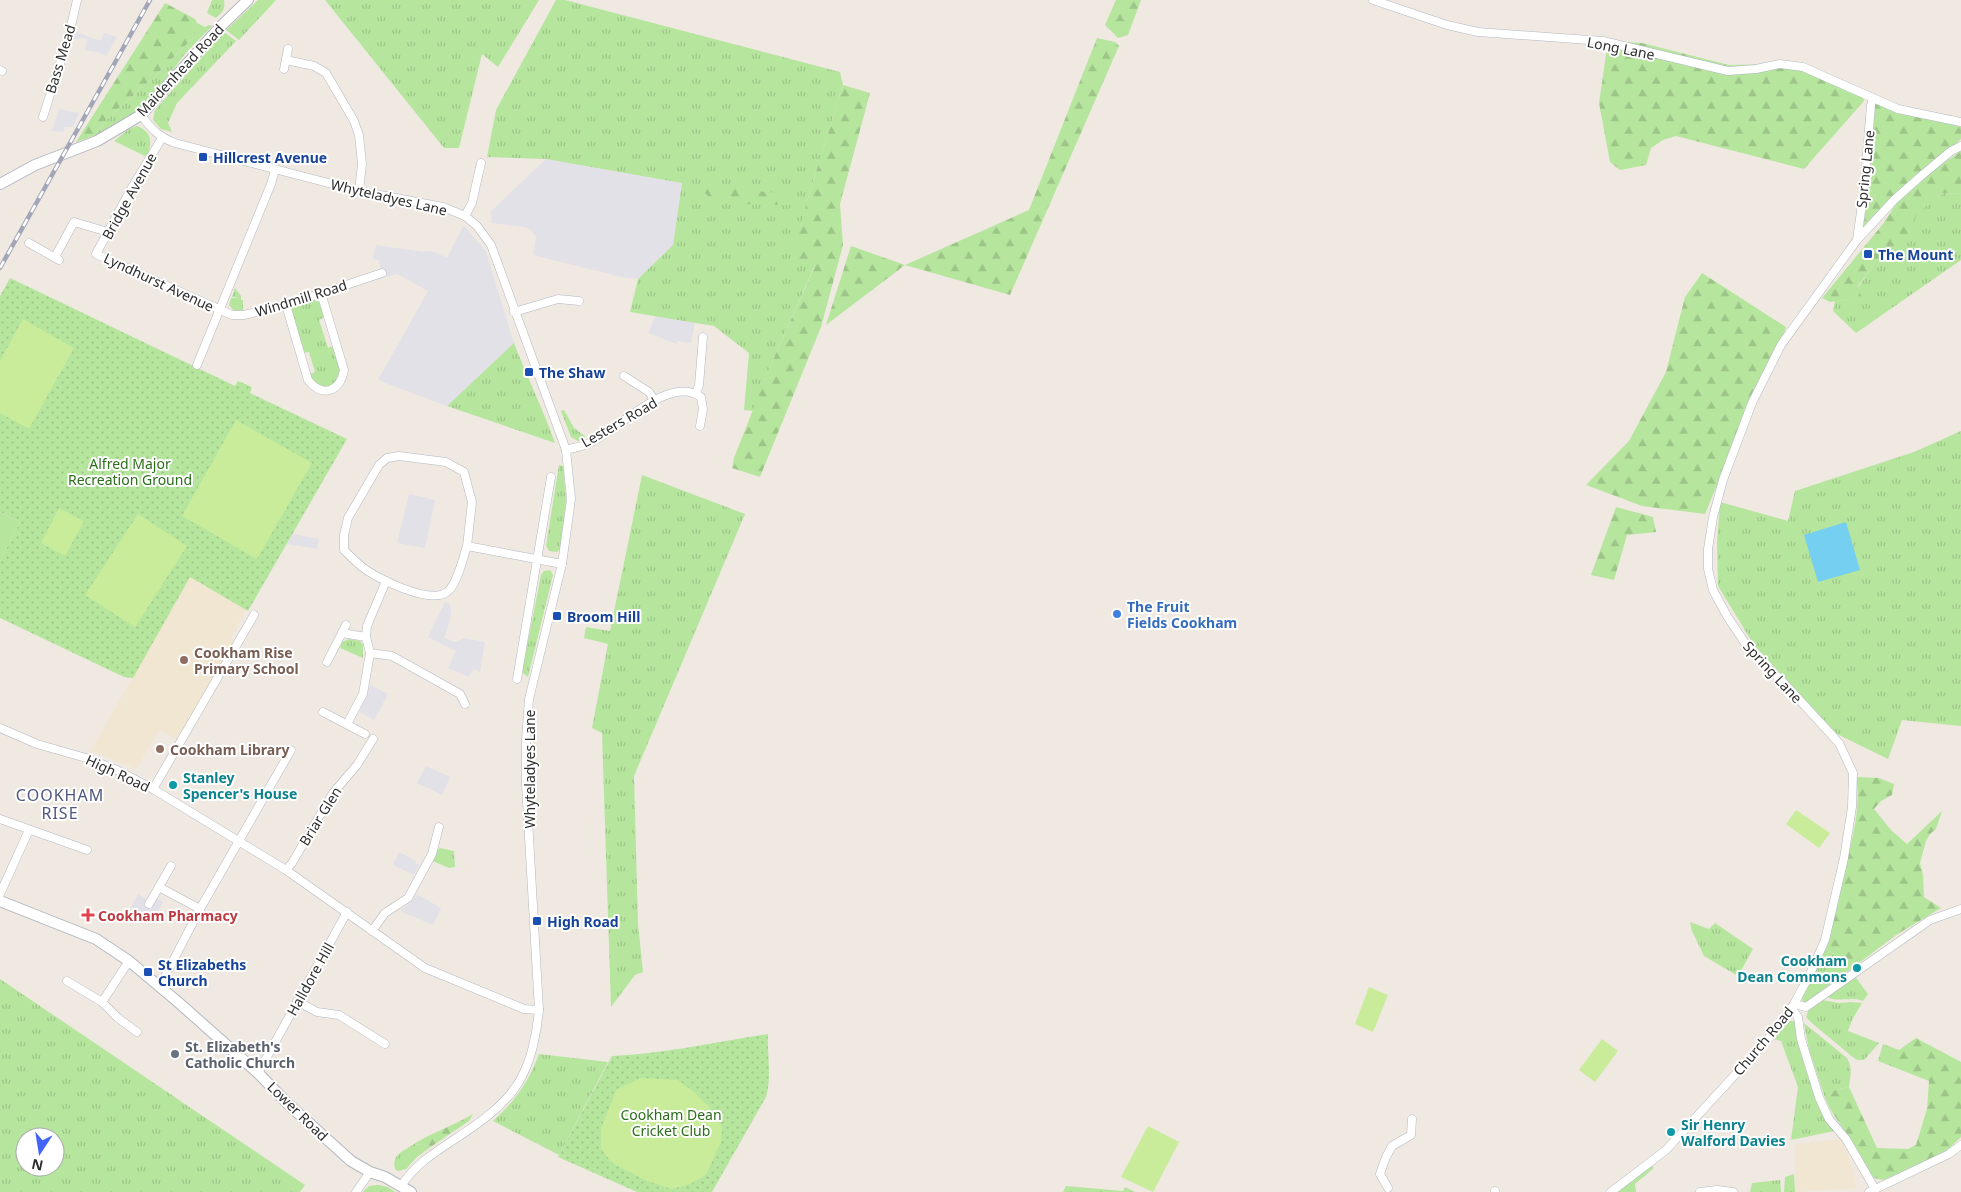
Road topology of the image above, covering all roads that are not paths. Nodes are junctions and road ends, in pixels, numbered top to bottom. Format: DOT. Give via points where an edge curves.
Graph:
graph roads {
  1 [pos="77,0"];
  2 [pos="1373,0"];
  3 [pos="242,2"];
  4 [pos="288,49"];
  5 [pos="286,60"];
  6 [pos="284,69"];
  7 [pos="1869,96"];
  8 [pos="141,115"];
  9 [pos="42,117"];
  10 [pos="1961,122"];
  11 [pos="162,138"];
  12 [pos="1961,146"];
  13 [pos="481,163"];
  14 [pos="275,170"];
  15 [pos="0,184"];
  16 [pos="359,190"];
  17 [pos="465,216"];
  18 [pos="108,232"];
  19 [pos="1857,240"];
  20 [pos="29,243"];
  21 [pos="96,254"];
  22 [pos="382,273"];
  23 [pos="321,293"];
  24 [pos="580,301"];
  25 [pos="286,305"];
  26 [pos="221,311"];
  27 [pos="514,312"];
  28 [pos="703,336"];
  29 [pos="198,366"];
  30 [pos="624,376"];
  31 [pos="696,393"];
  32 [pos="654,400"];
  33 [pos="700,426"];
  34 [pos="566,450"];
  35 [pos="551,478"];
  36 [pos="467,546"];
  37 [pos="537,559"];
  38 [pos="562,564"];
  39 [pos="386,581"];
  40 [pos="254,615"];
  41 [pos="346,625"];
  42 [pos="342,633"];
  43 [pos="366,637"];
  44 [pos="370,653"];
  45 [pos="327,662"];
  46 [pos="518,679"];
  47 [pos="465,704"];
  48 [pos="323,712"];
  49 [pos="347,724"];
  50 [pos="0,728"];
  51 [pos="365,734"];
  52 [pos="373,739"];
  53 [pos="291,750"];
  54 [pos="153,789"];
  55 [pos="0,819"];
  56 [pos="439,827"];
  57 [pos="29,830"];
  58 [pos="238,841"];
  59 [pos="82,851"];
  60 [pos="171,866"];
  61 [pos="286,870"];
  62 [pos="159,887"];
  63 [pos="0,894"];
  64 [pos="0,901"];
  65 [pos="149,904"];
  66 [pos="200,909"];
  67 [pos="1961,909"];
  68 [pos="347,912"];
  69 [pos="372,931"];
  70 [pos="129,961"];
  71 [pos="67,981"];
  72 [pos="160,986"];
  73 [pos="297,1001"];
  74 [pos="102,1002"];
  75 [pos="1793,1006"];
  76 [pos="539,1010"];
  77 [pos="137,1032"];
  78 [pos="385,1044"];
  79 [pos="258,1073"];
  80 [pos="1412,1119"];
  81 [pos="1961,1145"];
  82 [pos="370,1172"];
  83 [pos="401,1186"];
  84 [pos="1388,1188"];
  85 [pos="1872,1190"];
  86 [pos="356,1192"];
  87 [pos="411,1192"];
  88 [pos="1611,1192"];
  89 [pos="1700,1192"];
  90 [pos="1733,1192"];
  1 -- 9 [label="street, Bass Mead"];
  2 -- 7 [label="street, Long Lane" via="1478,32 1603,42 1728,72 1780,64 1803,67"];
  3 -- 8 [label="street, Maidenhead Road"];
  4 -- 5 [label="street"];
  5 -- 6 [label="street"];
  5 -- 16 [label="street" via="314,66 326,73 354,121 362,164"];
  7 -- 10 [label="street, Long Lane" via="1898,109"];
  7 -- 19 [label="street, Spring Lane" via="1864,190"];
  8 -- 11 [label="street, Whyteladyes Lane" via="151,130"];
  8 -- 15 [label="street, Maidenhead Road" via="97,141 35,164"];
  11 -- 14 [label="street, Whyteladyes Lane"];
  11 -- 18 [label="street, Bridge Avenue"];
  12 -- 19 [label="street, Spring Lane" via="1894,200"];
  13 -- 17 [label="street" via="472,203"];
  14 -- 16 [label="street, Whyteladyes Lane"];
  14 -- 26 [label="street"];
  16 -- 17 [label="street, Whyteladyes Lane" via="443,207"];
  17 -- 27 [label="street, Whyteladyes Lane" via="491,245"];
  18 -- 20 [label="street" via="74,222 57,259"];
  18 -- 21 [label="street, Bridge Avenue"];
  19 -- 75 [label="street, Spring Lane" via="1781,345 1752,403 1723,480 1708,549 1713,590 1727,616 1752,652 1838,743 1853,773 1844,858 1825,940"];
  21 -- 26 [label="street, Lyndhurst Avenue"];
  22 -- 23 [label="street, Windmill Road"];
  23 -- 25 [label="street, Windmill Road"];
  23 -- 25 [label="street" via="344,370 338,386 330,390 320,390 308,380"];
  24 -- 27 [label="street" via="558,299"];
  25 -- 26 [label="street, Windmill Road" via="244,315"];
  26 -- 29 [label="street"];
  27 -- 34 [label="street, Whyteladyes Lane"];
  28 -- 31 [label="street"];
  30 -- 32 [label="street" via="649,392"];
  31 -- 32 [label="street, Lesters Road" via="682,390"];
  31 -- 33 [label="street" via="701,397 703,409"];
  32 -- 34 [label="street, Lesters Road" via="586,445"];
  34 -- 38 [label="street, Whyteladyes Lane" via="571,499"];
  35 -- 37 [label="street"];
  36 -- 37 [label="street"];
  36 -- 39 [label="street" via="447,593 433,597"];
  36 -- 39 [label="street" via="472,502 464,472 446,462 399,456 387,458 379,465 348,518 344,535 344,550 361,566"];
  37 -- 38 [label="street"];
  37 -- 46 [label="street"];
  38 -- 76 [label="street, Whyteladyes Lane" via="529,699 526,739"];
  39 -- 43 [label="street" via="367,626"];
  40 -- 54 [label="street"];
  41 -- 42 [label="street"];
  42 -- 43 [label="street"];
  42 -- 45 [label="street"];
  43 -- 44 [label="street"];
  44 -- 47 [label="street" via="392,656 460,694"];
  44 -- 49 [label="street" via="363,694"];
  48 -- 49 [label="street"];
  49 -- 51 [label="street"];
  50 -- 54 [label="street, High Road" via="37,744 118,770"];
  52 -- 61 [label="street, Briar Glen" via="357,765 333,793"];
  53 -- 58 [label="street"];
  54 -- 58 [label="street, High Road"];
  55 -- 57 [label="street"];
  56 -- 69 [label="street" via="432,854 408,898 385,913"];
  57 -- 59 [label="street"];
  57 -- 63 [label="street"];
  58 -- 61 [label="street, High Road"];
  58 -- 66 [label="street"];
  60 -- 62 [label="street"];
  61 -- 68 [label="street, High Road"];
  62 -- 65 [label="street"];
  62 -- 66 [label="street"];
  64 -- 70 [label="street, Lower Road" via="96,939"];
  66 -- 72 [label="street"];
  67 -- 75 [label="street, Church Road" via="1930,920 1806,1008"];
  68 -- 69 [label="street, High Road"];
  68 -- 73 [label="street, Halldore Hill"];
  69 -- 76 [label="street, High Road" via="425,968 524,1009"];
  70 -- 72 [label="street, Lower Road"];
  70 -- 74 [label="street"];
  71 -- 74 [label="street"];
  72 -- 79 [label="street, Lower Road"];
  73 -- 78 [label="street" via="317,1012 339,1015"];
  73 -- 79 [label="street, Halldore Hill"];
  74 -- 77 [label="street"];
  75 -- 85 [label="street" via="1819,1097 1830,1119 1846,1139"];
  75 -- 88 [label="street, Church Road" via="1770,1036 1666,1150"];
  76 -- 83 [label="street, Whyteladyes Lane" via="536,1040 526,1072 509,1097 486,1118 428,1157"];
  79 -- 82 [label="street, Lower Road" via="351,1161"];
  80 -- 84 [label="street" via="1411,1135 1392,1146 1380,1174"];
  81 -- 85 [label="street" via="1949,1154"];
  82 -- 83 [label="street, Lower Road"];
  82 -- 86 [label="street"];
  83 -- 87 [label="street, Lower Road"];
  89 -- 90 [label="street"];
}
